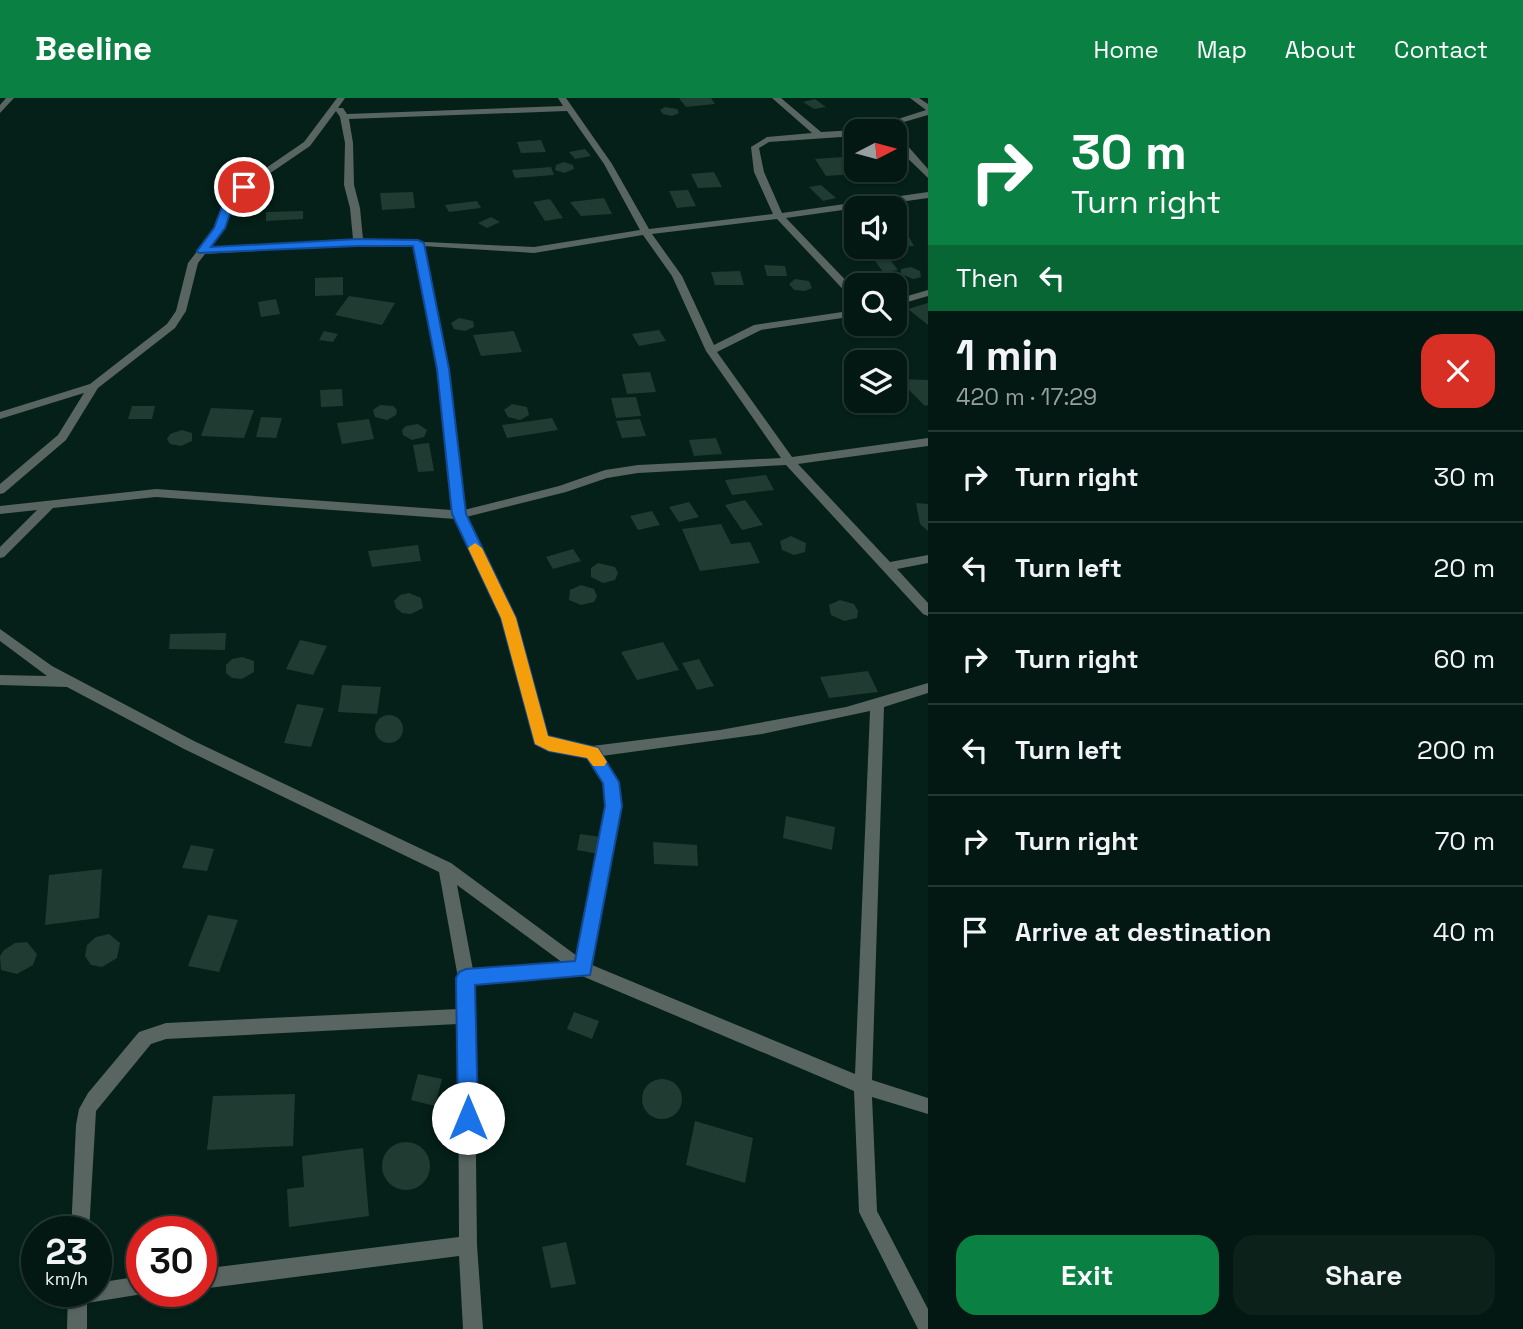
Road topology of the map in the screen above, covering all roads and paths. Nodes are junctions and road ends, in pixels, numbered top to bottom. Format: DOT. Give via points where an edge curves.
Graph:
graph roads {
  1 [pos="10,98"];
  2 [pos="562,98"];
  3 [pos="776,98"];
  4 [pos="915,98"];
  5 [pos="337,100"];
  6 [pos="571,108"];
  7 [pos="0,110"];
  8 [pos="928,110"];
  9 [pos="344,117"];
  10 [pos="901,119"];
  11 [pos="844,134"];
  12 [pos="819,135"];
  13 [pos="907,151"];
  14 [pos="928,175"];
  15 [pos="928,195"];
  16 [pos="779,216"];
  17 [pos="646,232"];
  18 [pos="358,242"];
  19 [pos="418,243"];
  20 [pos="203,251"];
  21 [pos="844,284"];
  22 [pos="928,293"];
  23 [pos="907,299"];
  24 [pos="844,315"];
  25 [pos="710,351"];
  26 [pos="94,386"];
  27 [pos="0,415"];
  28 [pos="928,442"];
  29 [pos="789,461"];
  30 [pos="0,490"];
  31 [pos="49,505"];
  32 [pos="0,510"];
  33 [pos="459,514"];
  34 [pos="0,554"];
  35 [pos="928,559"];
  36 [pos="887,567"];
  37 [pos="928,611"];
  38 [pos="0,634"];
  39 [pos="0,680"];
  40 [pos="71,682"];
  41 [pos="928,688"];
  42 [pos="877,706"];
  43 [pos="593,752"];
  44 [pos="446,868"];
  45 [pos="583,969"];
  46 [pos="466,978"];
  47 [pos="468,1016"];
  48 [pos="863,1086"];
  49 [pos="928,1106"];
  50 [pos="81,1216"];
  51 [pos="468,1245"];
  52 [pos="217,1277"];
  53 [pos="77,1307"];
  54 [pos="77,1329"];
  55 [pos="473,1329"];
  56 [pos="928,1329"];
  1 -- 7 [label="street"];
  2 -- 6 [label="street"];
  3 -- 12 [label="street"];
  4 -- 8 [label="street"];
  5 -- 9 [label="street"];
  5 -- 20 [label="street" via="307,144 232,199 220,228"];
  6 -- 9 [label="street"];
  6 -- 17 [label="street"];
  8 -- 10 [label="street"];
  9 -- 18 [label="street"];
  11 -- 12 [label="street"];
  12 -- 16 [label="street" via="766,140 755,147 757,165"];
  13 -- 14 [label="street"];
  15 -- 16 [label="street"];
  16 -- 17 [label="street"];
  16 -- 21 [label="street"];
  17 -- 19 [label="street" via="534,250"];
  17 -- 25 [label="street" via="677,276"];
  18 -- 19 [label="street"];
  18 -- 20 [label="street"];
  19 -- 33 [label="street" via="443,369"];
  20 -- 26 [label="street" via="193,263 178,318"];
  22 -- 23 [label="street"];
  24 -- 25 [label="street" via="758,327"];
  25 -- 29 [label="street"];
  26 -- 27 [label="street"];
  26 -- 30 [label="street" via="62,437"];
  28 -- 29 [label="street"];
  29 -- 33 [label="street" via="605,474"];
  29 -- 36 [label="street"];
  31 -- 32 [label="street"];
  31 -- 33 [label="street" via="156,493"];
  31 -- 34 [label="street"];
  33 -- 43 [label="street" via="508,618 541,740"];
  35 -- 36 [label="street"];
  36 -- 37 [label="street"];
  38 -- 40 [label="street" via="47,670"];
  39 -- 40 [label="street"];
  40 -- 44 [label="street" via="189,745"];
  41 -- 42 [label="street"];
  42 -- 43 [label="street" via="782,727"];
  42 -- 48 [label="street"];
  43 -- 45 [label="street" via="611,782 614,806"];
  44 -- 45 [label="street"];
  44 -- 46 [label="street"];
  45 -- 46 [label="street"];
  45 -- 48 [label="street"];
  46 -- 47 [label="street"];
  47 -- 50 [label="street" via="166,1031 145,1038 88,1109"];
  47 -- 51 [label="street"];
  48 -- 49 [label="street"];
  48 -- 56 [label="street" via="868,1212"];
  51 -- 52 [label="street"];
  51 -- 55 [label="street"];
  53 -- 54 [label="street"];
}
